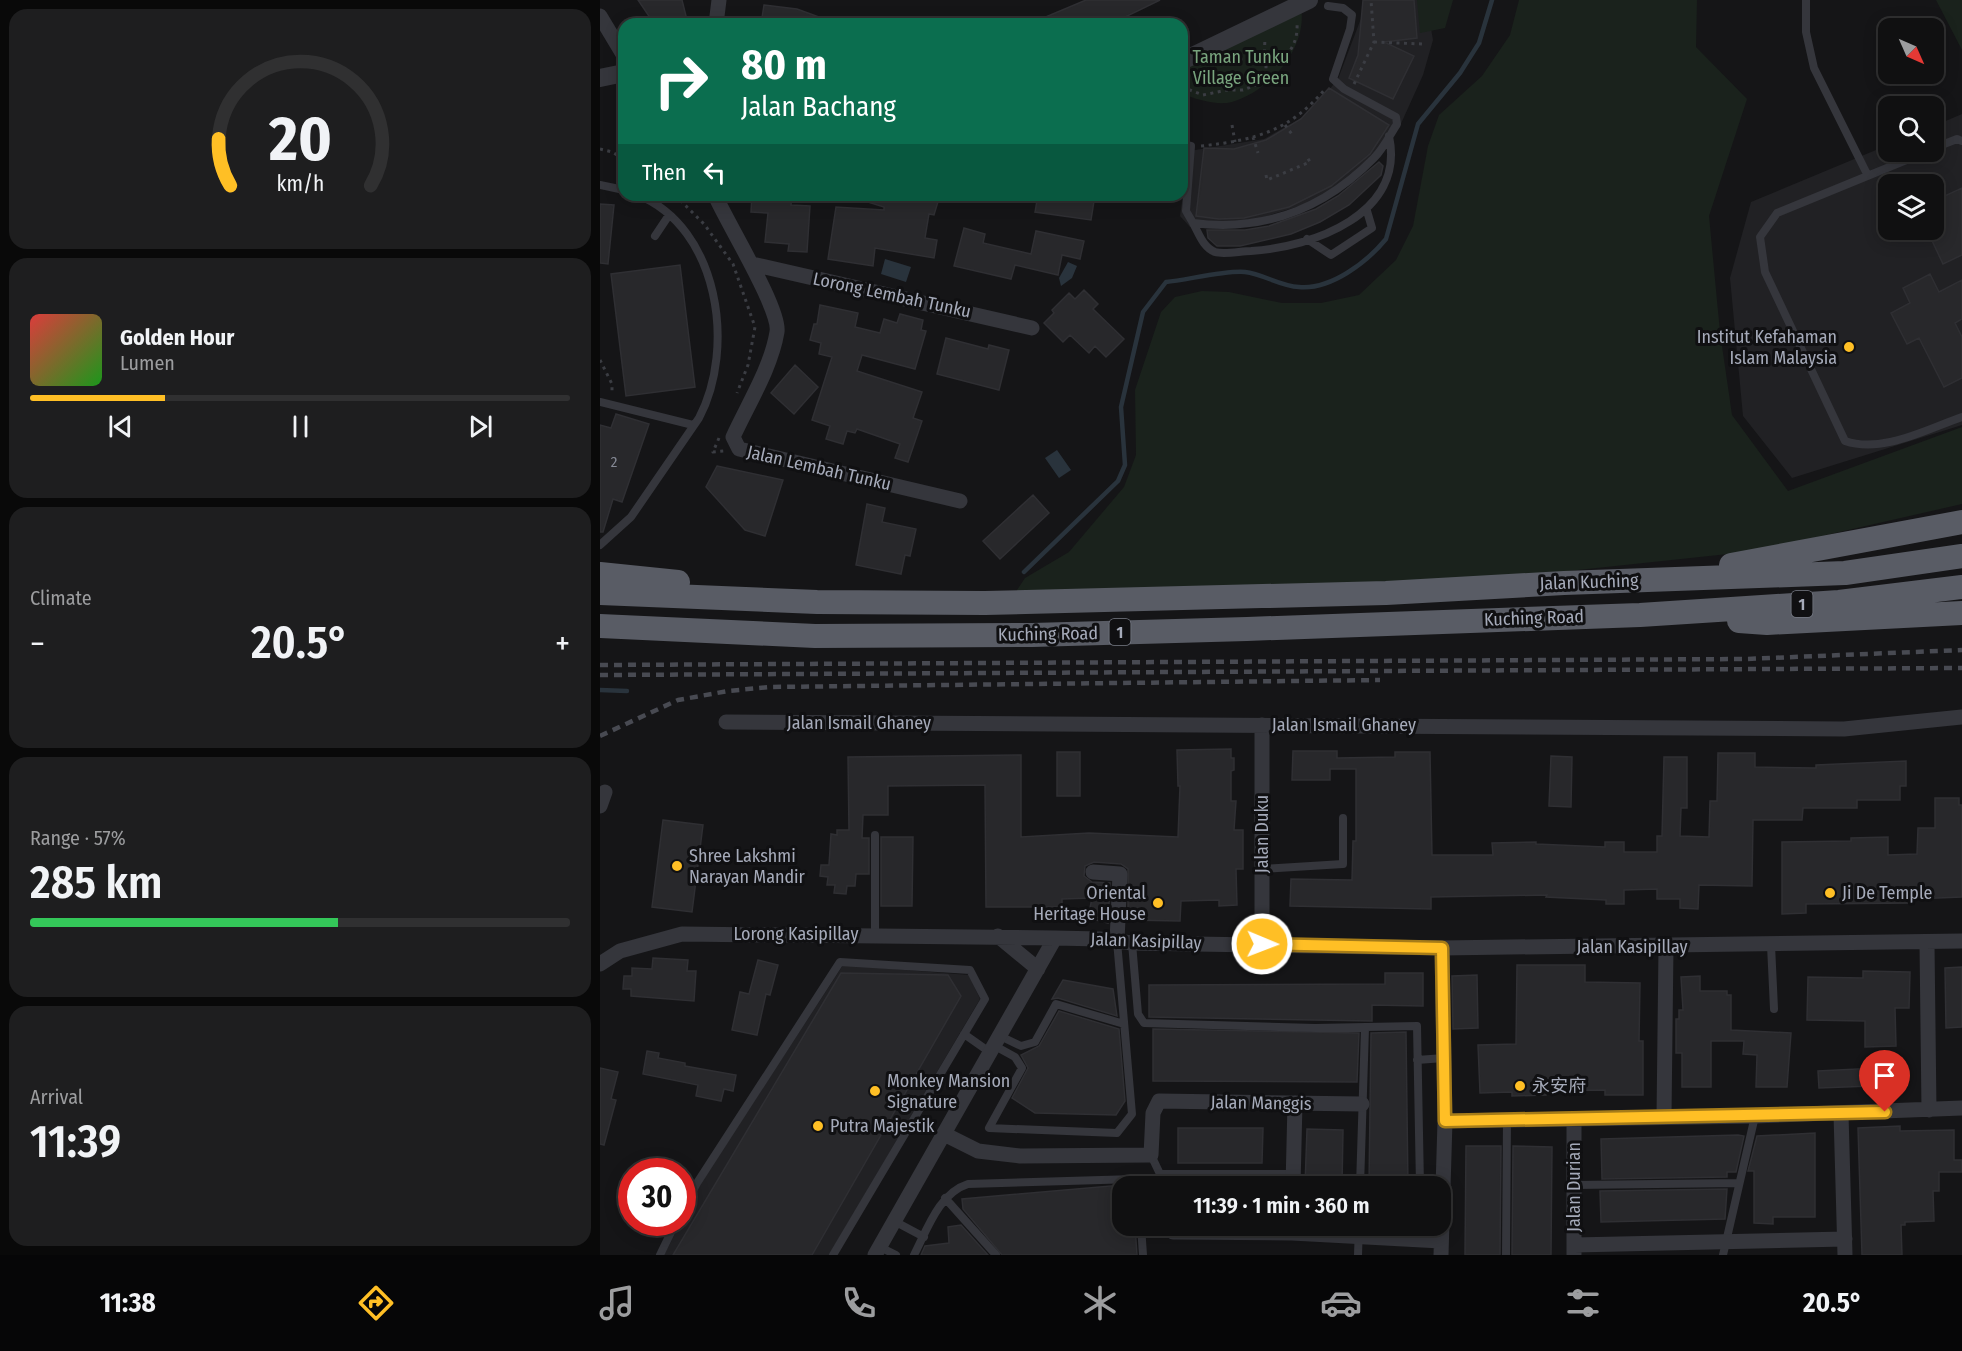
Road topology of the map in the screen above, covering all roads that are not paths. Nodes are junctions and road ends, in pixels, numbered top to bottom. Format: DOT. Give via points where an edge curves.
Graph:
graph roads {
  1 [pos="718,0"];
  2 [pos="1309,0"];
  3 [pos="1806,0"];
  4 [pos="1328,6"];
  5 [pos="600,16"];
  6 [pos="716,18"];
  7 [pos="618,46"];
  8 [pos="1188,66"];
  9 [pos="618,74"];
  10 [pos="600,78"];
  11 [pos="1389,136"];
  12 [pos="1962,141"];
  13 [pos="1944,144"];
  14 [pos="1899,162"];
  15 [pos="1867,174"];
  16 [pos="600,185"];
  17 [pos="618,189"];
  18 [pos="653,201"];
  19 [pos="719,201"];
  20 [pos="1186,201"];
  21 [pos="1367,211"];
  22 [pos="669,215"];
  23 [pos="1193,223"];
  24 [pos="655,236"];
  25 [pos="1307,239"];
  26 [pos="752,264"];
  27 [pos="1032,328"];
  28 [pos="600,402"];
  29 [pos="1962,417"];
  30 [pos="693,425"];
  31 [pos="960,501"];
  32 [pos="1962,522"];
  33 [pos="600,545"];
  34 [pos="1962,556"];
  35 [pos="600,574"];
  36 [pos="1648,580"];
  37 [pos="1962,587"];
  38 [pos="600,593"];
  39 [pos="817,602"];
  40 [pos="1962,613"];
  41 [pos="1640,615"];
  42 [pos="600,626"];
  43 [pos="1962,717"];
  44 [pos="726,722"];
  45 [pos="1262,725"];
  46 [pos="1343,818"];
  47 [pos="875,835"];
  48 [pos="1262,869"];
  49 [pos="1093,872"];
  50 [pos="875,935"];
  51 [pos="998,936"];
  52 [pos="1055,938"];
  53 [pos="1962,941"];
  54 [pos="1124,942"];
  55 [pos="1262,944"];
  56 [pos="1927,944"];
  57 [pos="1771,945"];
  58 [pos="1666,947"];
  59 [pos="1442,948"];
  60 [pos="600,964"];
  61 [pos="1038,969"];
  62 [pos="1774,1009"];
  63 [pos="1124,1024"];
  64 [pos="1365,1028"];
  65 [pos="964,1034"];
  66 [pos="995,1045"];
  67 [pos="1444,1058"];
  68 [pos="1417,1060"];
  69 [pos="1295,1103"];
  70 [pos="1362,1104"];
  71 [pos="1962,1108"];
  72 [pos="1929,1110"];
  73 [pos="1841,1113"];
  74 [pos="1755,1116"];
  75 [pos="1664,1118"];
  76 [pos="1574,1119"];
  77 [pos="1507,1120"];
  78 [pos="1445,1121"];
  79 [pos="944,1134"];
  80 [pos="1151,1155"];
  81 [pos="1160,1174"];
  82 [pos="1204,1176"];
  83 [pos="1293,1176"];
  84 [pos="1360,1176"];
  85 [pos="1420,1176"];
  86 [pos="1442,1176"];
  87 [pos="1112,1180"];
  88 [pos="1739,1183"];
  89 [pos="696,1185"];
  90 [pos="1574,1185"];
  91 [pos="945,1198"];
  92 [pos="894,1221"];
  93 [pos="669,1236"];
  94 [pos="1142,1236"];
  95 [pos="1359,1236"];
  96 [pos="1380,1236"];
  97 [pos="924,1237"];
  98 [pos="1845,1239"];
  99 [pos="1441,1248"];
  100 [pos="1724,1249"];
  101 [pos="1574,1250"];
  102 [pos="878,1251"];
  103 [pos="660,1255"];
  104 [pos="833,1255"];
  105 [pos="896,1255"];
  106 [pos="914,1255"];
  107 [pos="996,1255"];
  108 [pos="1143,1255"];
  109 [pos="1358,1255"];
  110 [pos="1506,1255"];
  111 [pos="1845,1255"];
  1 -- 6 [label="street"];
  2 -- 8 [label="street"];
  3 -- 15 [label="lane" via="1806,32 1814,68"];
  4 -- 11 [label="lane" via="1343,8 1352,15 1333,80 1396,117 1397,124"];
  5 -- 7 [label="street"];
  9 -- 10 [label="street"];
  11 -- 21 [label="lane" via="1394,157"];
  11 -- 23 [label="lane" via="1375,158 1318,204 1275,219 1242,225"];
  12 -- 13 [label="lane"];
  14 -- 15 [label="lane"];
  15 -- 29 [label="lane" via="1777,213 1760,237 1765,272 1845,441 1874,446"];
  16 -- 17 [label="lane"];
  18 -- 22 [label="lane"];
  19 -- 26 [label="street, Jalan Lembah Tunku"];
  20 -- 23 [label="lane" via="1186,211"];
  21 -- 25 [label="lane" via="1336,229"];
  21 -- 25 [label="lane" via="1372,228 1331,255"];
  22 -- 24 [label="lane"];
  22 -- 30 [label="lane" via="699,257 717,309 716,363 705,406"];
  23 -- 25 [label="lane" via="1206,247 1217,253 1265,250"];
  26 -- 27 [label="street, Lorong Lembah Tunku"];
  26 -- 31 [label="street, Jalan Lembah Tunku" via="778,323 765,367 733,437 739,449"];
  28 -- 30 [label="lane"];
  30 -- 33 [label="lane" via="631,517"];
  32 -- 36 [label="highway"];
  34 -- 36 [label="highway, Jalan Kuching / 1" via="1845,573"];
  35 -- 39 [label="highway"];
  36 -- 39 [label="highway, Jalan Kuching / 1" via="1386,593 984,603"];
  37 -- 41 [label="highway, Jalan Kuching / 1" via="1839,602"];
  38 -- 39 [label="highway, 1"];
  40 -- 41 [label="highway" via="1767,623"];
  41 -- 42 [label="highway, Kuching Road / 1" via="1021,635 815,636"];
  43 -- 45 [label="street, Jalan Ismail Ghaney" via="1844,729"];
  44 -- 45 [label="street, Jalan Ismail Ghaney"];
  45 -- 48 [label="street, Jalan Duku"];
  46 -- 48 [label="lane" via="1343,864"];
  47 -- 50 [label="lane"];
  48 -- 55 [label="street, Jalan Duku"];
  49 -- 54 [label="street" via="1120,874"];
  50 -- 51 [label="street, Lorong Kasipillay"];
  50 -- 60 [label="street, Lorong Kasipillay" via="682,934 620,951"];
  51 -- 52 [label="street, Lorong Kasipillay"];
  51 -- 61 [label="street"];
  52 -- 54 [label="street, Jalan Kasipillay"];
  52 -- 61 [label="street"];
  53 -- 56 [label="street, Jalan Kasipillay"];
  54 -- 55 [label="street, Jalan Kasipillay"];
  54 -- 63 [label="lane"];
  54 -- 64 [label="lane" via="1138,1014 1144,1023"];
  55 -- 59 [label="street, Jalan Kasipillay"];
  56 -- 57 [label="street, Jalan Kasipillay"];
  56 -- 72 [label="street"];
  57 -- 58 [label="street, Jalan Kasipillay"];
  57 -- 62 [label="lane"];
  58 -- 59 [label="street, Jalan Kasipillay"];
  58 -- 75 [label="street"];
  59 -- 67 [label="street"];
  61 -- 66 [label="street"];
  63 -- 66 [label="lane" via="1056,1004 1035,1042"];
  63 -- 66 [label="lane" via="1132,1114 1117,1133 989,1128 1022,1068 1016,1057"];
  64 -- 68 [label="lane" via="1417,1026"];
  64 -- 70 [label="lane"];
  65 -- 66 [label="lane"];
  65 -- 89 [label="lane" via="985,999 970,970 840,962"];
  65 -- 104 [label="lane"];
  66 -- 79 [label="street"];
  67 -- 68 [label="lane"];
  67 -- 78 [label="street"];
  68 -- 85 [label="lane"];
  69 -- 70 [label="street, Jalan Manggis"];
  69 -- 80 [label="street, Jalan Manggis" via="1159,1101 1153,1113"];
  69 -- 83 [label="street"];
  70 -- 84 [label="lane"];
  71 -- 72 [label="street"];
  72 -- 73 [label="street"];
  73 -- 74 [label="street"];
  73 -- 98 [label="street"];
  74 -- 75 [label="street"];
  74 -- 88 [label="lane"];
  75 -- 76 [label="street"];
  76 -- 77 [label="street"];
  76 -- 90 [label="street, Jalan Durian"];
  77 -- 78 [label="street"];
  77 -- 110 [label="lane"];
  78 -- 86 [label="street"];
  79 -- 80 [label="street" via="978,1151 1020,1156"];
  79 -- 92 [label="street"];
  80 -- 81 [label="lane"];
  81 -- 82 [label="lane"];
  87 -- 91 [label="lane" via="968,1184"];
  88 -- 90 [label="lane"];
  88 -- 100 [label="lane"];
  90 -- 101 [label="street, Jalan Durian"];
  91 -- 97 [label="lane"];
  91 -- 107 [label="lane"];
  92 -- 97 [label="lane"];
  92 -- 102 [label="street"];
  93 -- 103 [label="lane"];
  94 -- 108 [label="lane"];
  95 -- 109 [label="lane"];
  96 -- 99 [label="street"];
  97 -- 106 [label="lane"];
  98 -- 100 [label="street"];
  98 -- 111 [label="street"];
  100 -- 101 [label="street"];
  102 -- 105 [label="lane"];
}
